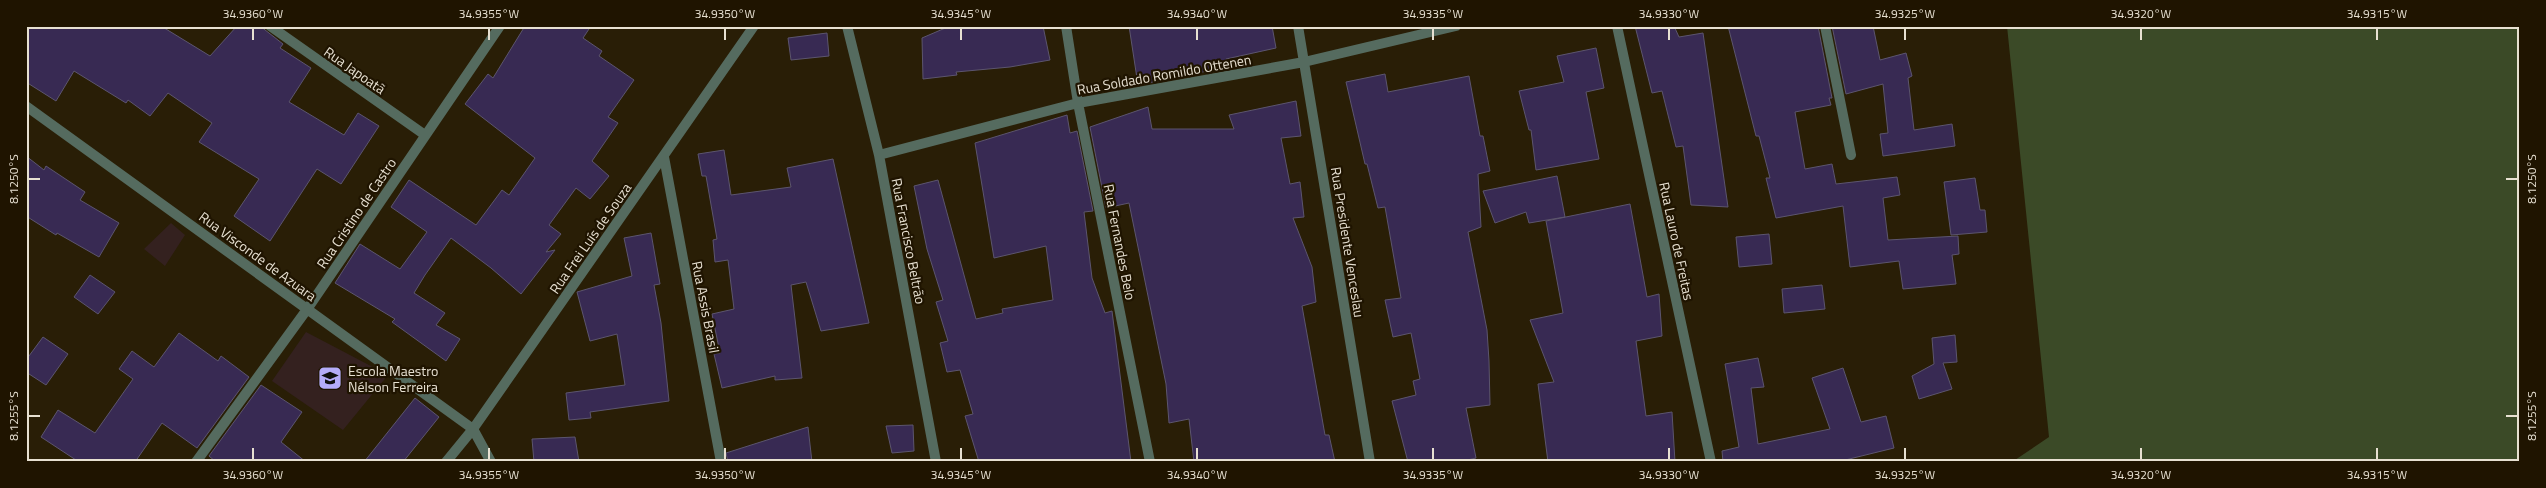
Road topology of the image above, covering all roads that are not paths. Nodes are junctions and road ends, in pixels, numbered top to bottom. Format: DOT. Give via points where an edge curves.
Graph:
graph roads {
  1 [pos="270,26"];
  2 [pos="500,26"];
  3 [pos="754,26"];
  4 [pos="847,26"];
  5 [pos="1066,26"];
  6 [pos="1298,26"];
  7 [pos="1456,26"];
  8 [pos="1617,26"];
  9 [pos="1825,26"];
  10 [pos="1304,62"];
  11 [pos="1078,103"];
  12 [pos="26,106"];
  13 [pos="425,135"];
  14 [pos="878,155"];
  15 [pos="1852,155"];
  16 [pos="664,157"];
  17 [pos="308,308"];
  18 [pos="473,429"];
  19 [pos="196,462"];
  20 [pos="446,462"];
  21 [pos="491,462"];
  22 [pos="721,462"];
  23 [pos="936,462"];
  24 [pos="1150,462"];
  25 [pos="1370,462"];
  26 [pos="1711,462"];
  1 -- 13 [label="street, Rua Japoatã"];
  2 -- 13 [label="street, Rua Cristino de Castro"];
  3 -- 16 [label="street, Rua Frei Luís de Souza"];
  4 -- 14 [label="street, Rua Francisco Beltrão"];
  5 -- 11 [label="street, Rua Fernandes Belo"];
  6 -- 10 [label="street, Rua Presidente Venceslau"];
  7 -- 10 [label="street, Rua Soldado Romildo Ottenen"];
  8 -- 26 [label="street, Rua Lauro de Freitas"];
  9 -- 15 [label="street"];
  10 -- 11 [label="street, Rua Soldado Romildo Ottenen"];
  10 -- 25 [label="street, Rua Presidente Venceslau"];
  11 -- 14 [label="street, Rua Soldado Romildo Ottenen"];
  11 -- 24 [label="street, Rua Fernandes Belo"];
  12 -- 17 [label="street, Rua Visconde de Azuara"];
  13 -- 17 [label="street, Rua Cristino de Castro"];
  14 -- 23 [label="street, Rua Francisco Beltrão"];
  16 -- 18 [label="street, Rua Frei Luís de Souza"];
  16 -- 22 [label="street, Rua Assis Brasil"];
  17 -- 18 [label="street, Rua Visconde de Azuara"];
  17 -- 19 [label="street, Rua Cristino de Castro"];
  18 -- 20 [label="street, Rua Frei Luís de Souza"];
  18 -- 21 [label="street"];
}
